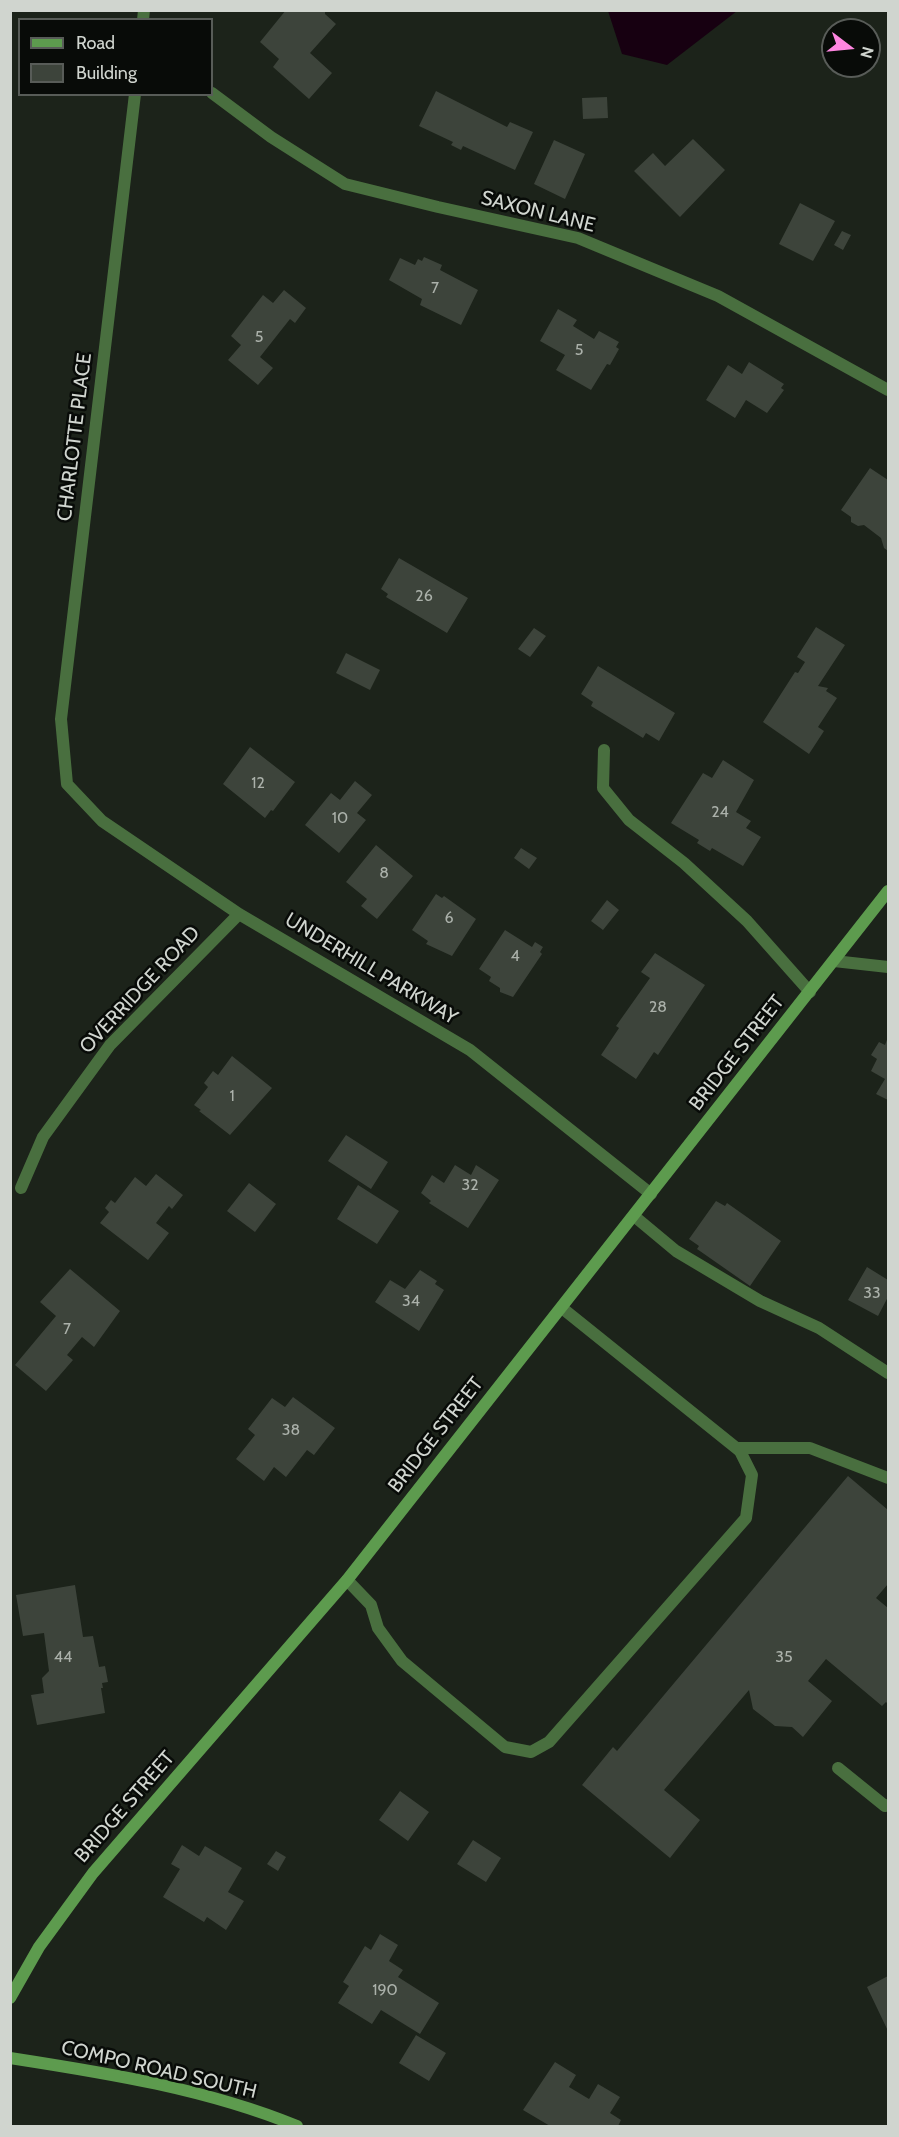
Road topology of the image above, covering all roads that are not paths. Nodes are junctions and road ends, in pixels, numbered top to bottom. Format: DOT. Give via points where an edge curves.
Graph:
graph roads {
  1 [pos="213,94"];
  2 [pos="135,96"];
  3 [pos="888,390"];
  4 [pos="604,750"];
  5 [pos="67,784"];
  6 [pos="888,891"];
  7 [pos="239,914"];
  8 [pos="834,961"];
  9 [pos="888,967"];
  10 [pos="810,992"];
  11 [pos="21,1188"];
  12 [pos="651,1194"];
  13 [pos="634,1216"];
  14 [pos="562,1308"];
  15 [pos="888,1373"];
  16 [pos="737,1448"];
  17 [pos="888,1478"];
  18 [pos="347,1580"];
  19 [pos="838,1768"];
  20 [pos="888,1805"];
  21 [pos="10,1998"];
  22 [pos="10,2058"];
  23 [pos="297,2127"];
  1 -- 3 [label="street, SAXON LANE" via="345,184 578,238 718,296"];
  2 -- 5 [label="street, CHARLOTTE PLACE" via="61,719"];
  4 -- 10 [label="street" via="603,788 629,820 684,863 747,921"];
  5 -- 7 [label="street, UNDERHILL PARKWAY" via="102,821"];
  6 -- 8 [label="main road, BRIDGE STREET"];
  7 -- 11 [label="street, OVERRIDGE ROAD" via="110,1045 44,1137"];
  7 -- 12 [label="street, UNDERHILL PARKWAY" via="470,1050"];
  8 -- 9 [label="street"];
  8 -- 10 [label="main road, BRIDGE STREET"];
  10 -- 12 [label="main road, BRIDGE STREET"];
  12 -- 13 [label="main road, BRIDGE STREET"];
  13 -- 14 [label="main road, BRIDGE STREET"];
  13 -- 15 [label="street" via="676,1251 760,1301 819,1328"];
  14 -- 16 [label="street"];
  14 -- 18 [label="main road, BRIDGE STREET"];
  16 -- 17 [label="street" via="810,1448"];
  16 -- 18 [label="street" via="752,1475 746,1518 549,1742 531,1752 505,1747 402,1661 378,1628 371,1605"];
  18 -- 21 [label="main road, BRIDGE STREET" via="93,1873 39,1947"];
  19 -- 20 [label="street"];
  22 -- 23 [label="main road, COMPO ROAD SOUTH" via="179,2090"];
}
